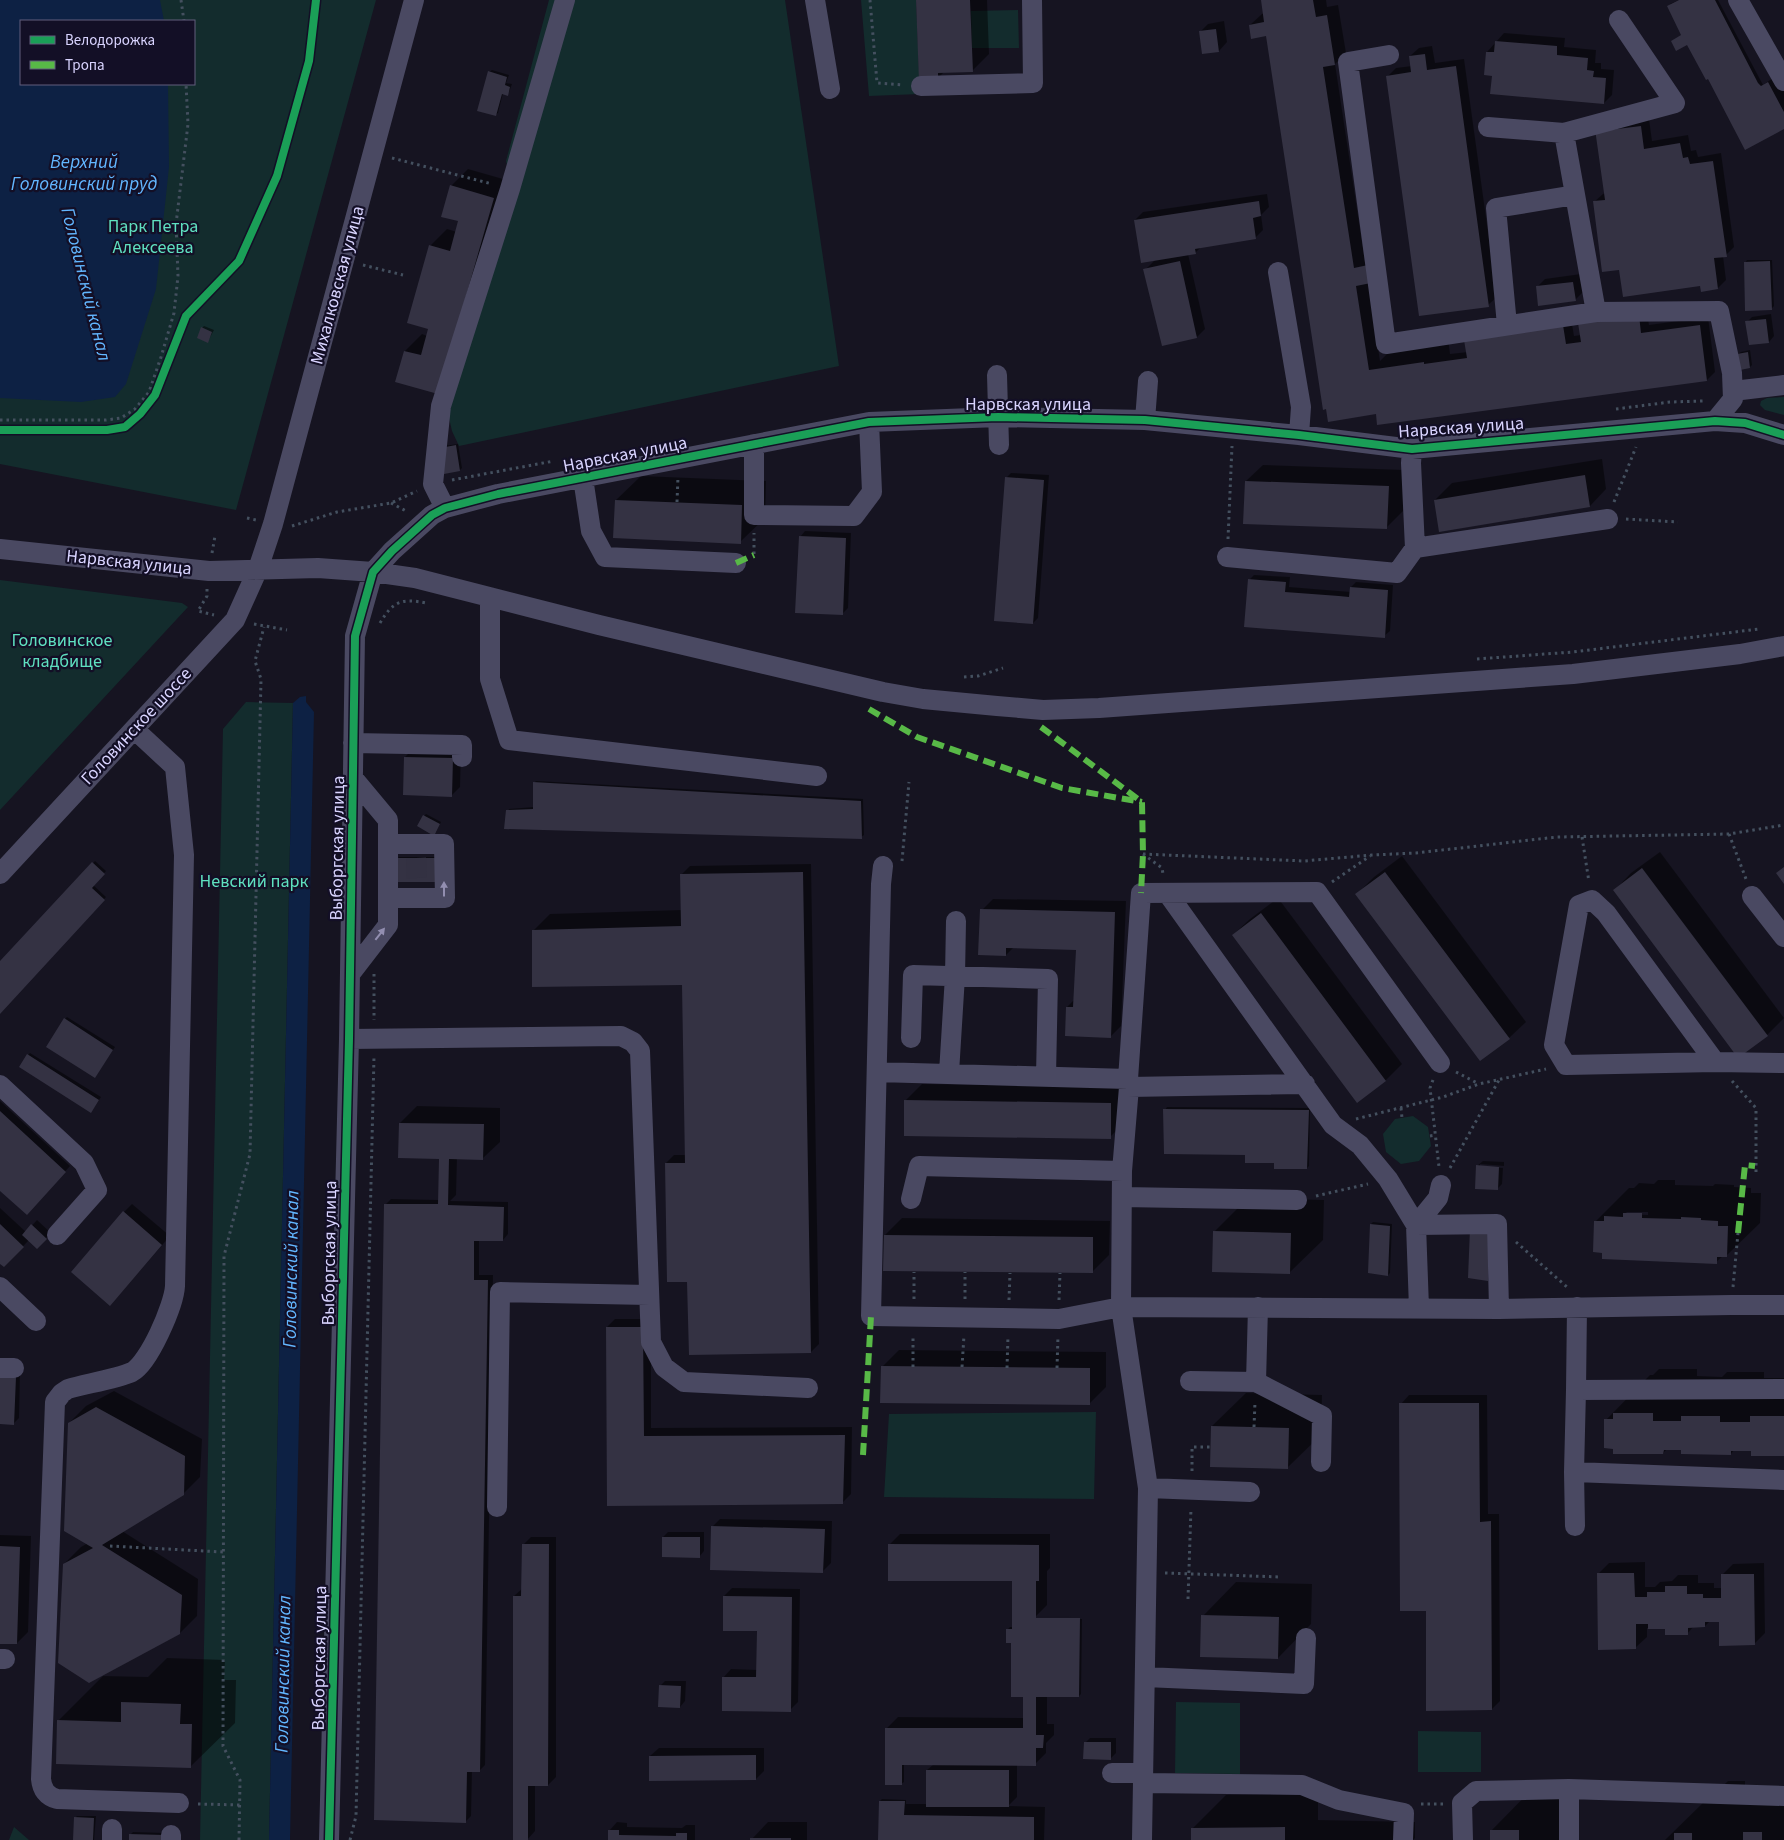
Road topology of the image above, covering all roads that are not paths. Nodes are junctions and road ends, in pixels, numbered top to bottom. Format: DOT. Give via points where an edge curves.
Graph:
graph roads {
  1 [pos="414,0"];
  2 [pos="565,0"];
  3 [pos="815,0"];
  4 [pos="1032,0"];
  5 [pos="1738,0"];
  6 [pos="1618,20"];
  7 [pos="1389,55"];
  8 [pos="1784,81"];
  9 [pos="921,86"];
  10 [pos="830,89"];
  11 [pos="1488,127"];
  12 [pos="1564,133"];
  13 [pos="1575,195"];
  14 [pos="1278,272"];
  15 [pos="1596,312"];
  16 [pos="1507,325"];
  17 [pos="997,376"];
  18 [pos="1148,381"];
  19 [pos="1784,385"];
  20 [pos="1733,391"];
  21 [pos="998,417"];
  22 [pos="1145,420"];
  23 [pos="1715,420"];
  24 [pos="869,422"];
  25 [pos="1299,435"];
  26 [pos="1784,435"];
  27 [pos="754,444"];
  28 [pos="999,445"];
  29 [pos="1412,449"];
  30 [pos="583,478"];
  31 [pos="445,508"];
  32 [pos="1608,519"];
  33 [pos="1415,548"];
  34 [pos="0,549"];
  35 [pos="1227,558"];
  36 [pos="736,563"];
  37 [pos="258,569"];
  38 [pos="372,572"];
  39 [pos="490,596"];
  40 [pos="1784,646"];
  41 [pos="134,729"];
  42 [pos="353,743"];
  43 [pos="462,757"];
  44 [pos="817,776"];
  45 [pos="353,778"];
  46 [pos="388,844"];
  47 [pos="893,866"];
  48 [pos="0,874"];
  49 [pos="1168,894"];
  50 [pos="1752,896"];
  51 [pos="388,898"];
  52 [pos="956,921"];
  53 [pos="1784,937"];
  54 [pos="350,973"];
  55 [pos="955,976"];
  56 [pos="911,1038"];
  57 [pos="350,1039"];
  58 [pos="1715,1062"];
  59 [pos="1440,1063"];
  60 [pos="1784,1063"];
  61 [pos="877,1072"];
  62 [pos="949,1073"];
  63 [pos="1046,1076"];
  64 [pos="1129,1083"];
  65 [pos="1305,1084"];
  66 [pos="0,1085"];
  67 [pos="1122,1171"];
  68 [pos="1441,1185"];
  69 [pos="1122,1197"];
  70 [pos="911,1199"];
  71 [pos="1297,1200"];
  72 [pos="1416,1225"];
  73 [pos="57,1235"];
  74 [pos="0,1287"];
  75 [pos="649,1294"];
  76 [pos="1576,1298"];
  77 [pos="1784,1305"];
  78 [pos="1121,1307"];
  79 [pos="1258,1307"];
  80 [pos="1419,1308"];
  81 [pos="1499,1309"];
  82 [pos="36,1321"];
  83 [pos="1190,1381"];
  84 [pos="1256,1382"];
  85 [pos="808,1388"];
  86 [pos="1784,1389"];
  87 [pos="1576,1390"];
  88 [pos="1321,1462"];
  89 [pos="1574,1472"];
  90 [pos="1784,1480"];
  91 [pos="1148,1488"];
  92 [pos="1250,1492"];
  93 [pos="497,1507"];
  94 [pos="1575,1526"];
  95 [pos="1306,1638"];
  96 [pos="1145,1677"];
  97 [pos="1112,1773"];
  98 [pos="1143,1778"];
  99 [pos="1569,1790"];
  100 [pos="1784,1796"];
  101 [pos="178,1803"];
  102 [pos="330,1840"];
  103 [pos="1142,1840"];
  104 [pos="1403,1840"];
  105 [pos="1463,1840"];
  106 [pos="1569,1840"];
  1 -- 37 [label="street, Михалковская улица" via="273,524"];
  2 -- 31 [label="street" via="510,189 441,406 433,484"];
  3 -- 10 [label="street"];
  4 -- 9 [label="street" via="1032,83"];
  5 -- 8 [label="street"];
  6 -- 12 [label="street" via="1675,103"];
  7 -- 16 [label="street" via="1348,62 1386,344"];
  11 -- 12 [label="street"];
  12 -- 13 [label="street"];
  13 -- 15 [label="street"];
  13 -- 16 [label="street" via="1496,208"];
  14 -- 25 [label="street" via="1301,407"];
  15 -- 16 [label="street"];
  15 -- 20 [label="street" via="1719,311"];
  17 -- 21 [label="street"];
  18 -- 22 [label="street"];
  19 -- 20 [label="street"];
  20 -- 23 [label="street" via="1734,399"];
  21 -- 22 [label="street, Нарвская улица"];
  21 -- 24 [label="street, Нарвская улица"];
  21 -- 28 [label="street"];
  22 -- 25 [label="street, Нарвская улица"];
  23 -- 26 [label="street, Нарвская улица" via="1745,423"];
  23 -- 29 [label="street, Нарвская улица"];
  24 -- 27 [label="street, Нарвская улица"];
  24 -- 27 [label="street" via="872,492 854,516 754,515"];
  25 -- 29 [label="street, Нарвская улица"];
  27 -- 30 [label="street, Нарвская улица"];
  29 -- 33 [label="street"];
  30 -- 31 [label="street, Нарвская улица"];
  30 -- 36 [label="street" via="591,531 605,556"];
  31 -- 38 [label="street, Нарвская улица" via="423,522"];
  32 -- 33 [label="street"];
  33 -- 35 [label="street" via="1397,573"];
  34 -- 37 [label="street, Нарвская улица" via="209,571"];
  37 -- 38 [label="street, Нарвская улица" via="318,568"];
  37 -- 41 [label="street, Головинское шоссе" via="235,620"];
  38 -- 39 [label="street, Нарвская улица" via="415,578"];
  38 -- 42 [label="street, Выборгская улица" via="355,636"];
  39 -- 40 [label="street, Нарвская улица" via="816,677 923,699 1043,710 1573,674"];
  39 -- 44 [label="street" via="490,679 509,740"];
  41 -- 48 [label="street, Головинское шоссе"];
  41 -- 101 [label="street" via="176,767 184,855 175,1286 170,1309 140,1365 131,1372 68,1389 55,1402 41,1779 45,1792 57,1799"];
  42 -- 43 [label="street" via="462,745"];
  42 -- 45 [label="street, Выборгская улица"];
  45 -- 46 [label="street" via="388,820"];
  45 -- 54 [label="street, Выборгская улица"];
  46 -- 51 [label="street"];
  51 -- 46 [label="street, one-way" via="417,890 444,898 444,844 417,851"];
  47 -- 61 [label="street"];
  49 -- 59 [label="street" via="1317,892"];
  49 -- 64 [label="street" via="1141,893"];
  49 -- 65 [label="street"];
  50 -- 53 [label="street"];
  54 -- 51 [label="street, one-way" via="388,925"];
  52 -- 55 [label="street"];
  54 -- 57 [label="street, Выборгская улица"];
  55 -- 56 [label="street" via="913,975"];
  55 -- 62 [label="street"];
  55 -- 63 [label="street" via="1048,979"];
  57 -- 75 [label="street" via="621,1036 634,1042 640,1051"];
  57 -- 102 [label="street, Выборгская улица"];
  58 -- 58 [label="street" via="1606,913 1592,900 1580,905 1554,1045 1566,1065"];
  58 -- 60 [label="street"];
  61 -- 62 [label="street"];
  61 -- 78 [label="street" via="870,1316 1059,1319"];
  62 -- 63 [label="street"];
  63 -- 64 [label="street"];
  64 -- 65 [label="street"];
  64 -- 67 [label="street"];
  65 -- 72 [label="street" via="1333,1125 1360,1145 1388,1179"];
  66 -- 73 [label="street" via="84,1162 97,1190"];
  67 -- 69 [label="street"];
  67 -- 70 [label="street" via="918,1166"];
  68 -- 72 [label="street" via="1438,1198"];
  69 -- 71 [label="street"];
  69 -- 78 [label="street"];
  72 -- 80 [label="street"];
  72 -- 81 [label="street" via="1497,1224"];
  74 -- 82 [label="street"];
  75 -- 85 [label="street" via="651,1342 664,1367 684,1382"];
  75 -- 93 [label="street" via="500,1292"];
  76 -- 77 [label="street"];
  76 -- 81 [label="street"];
  76 -- 87 [label="street"];
  78 -- 79 [label="street"];
  78 -- 91 [label="street"];
  79 -- 80 [label="street"];
  79 -- 84 [label="street"];
  80 -- 81 [label="street"];
  83 -- 84 [label="street"];
  84 -- 88 [label="street" via="1322,1416"];
  86 -- 87 [label="street"];
  87 -- 89 [label="street"];
  89 -- 90 [label="street"];
  89 -- 94 [label="street"];
  91 -- 92 [label="street"];
  91 -- 96 [label="street"];
  95 -- 96 [label="street" via="1304,1684"];
  96 -- 98 [label="street"];
  97 -- 98 [label="street"];
  98 -- 103 [label="street"];
  98 -- 104 [label="street" via="1302,1785 1339,1800 1404,1813"];
  99 -- 100 [label="street"];
  99 -- 105 [label="street" via="1476,1792 1462,1803"];
  99 -- 106 [label="street"];
}
